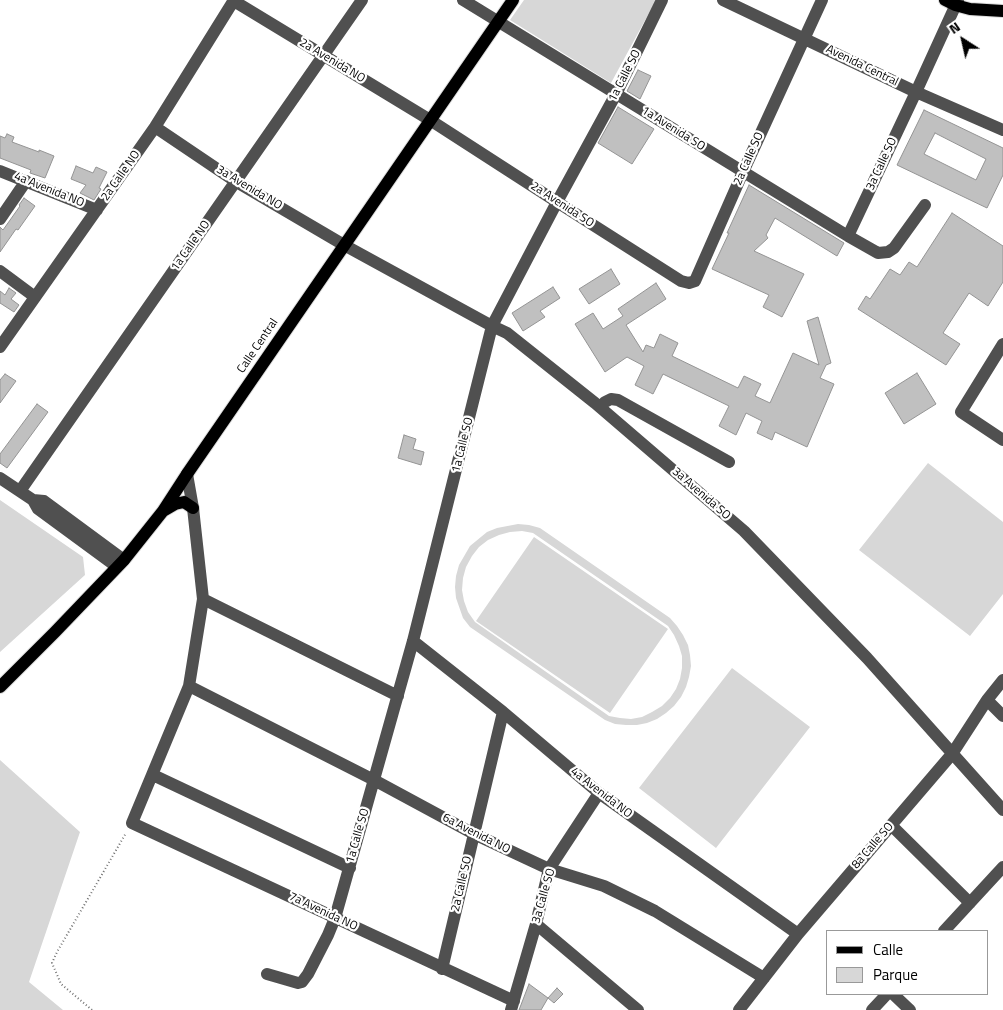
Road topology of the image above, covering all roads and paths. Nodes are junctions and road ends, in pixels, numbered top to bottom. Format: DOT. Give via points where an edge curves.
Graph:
graph roads {
  1 [pos="234,0"];
  2 [pos="362,0"];
  3 [pos="463,0"];
  4 [pos="513,0"];
  5 [pos="662,0"];
  6 [pos="723,0"];
  7 [pos="822,0"];
  8 [pos="952,2"];
  9 [pos="1003,11"];
  10 [pos="498,21"];
  11 [pos="804,38"];
  12 [pos="323,55"];
  13 [pos="916,92"];
  14 [pos="616,94"];
  15 [pos="430,120"];
  16 [pos="155,127"];
  17 [pos="1003,130"];
  18 [pos="0,171"];
  19 [pos="744,172"];
  20 [pos="26,181"];
  21 [pos="235,181"];
  22 [pos="557,202"];
  23 [pos="925,205"];
  24 [pos="97,210"];
  25 [pos="0,219"];
  26 [pos="848,236"];
  27 [pos="344,244"];
  28 [pos="0,271"];
  29 [pos="695,281"];
  30 [pos="35,297"];
  31 [pos="492,326"];
  32 [pos="1003,344"];
  33 [pos="0,347"];
  34 [pos="600,407"];
  35 [pos="1003,440"];
  36 [pos="729,462"];
  37 [pos="187,474"];
  38 [pos="0,478"];
  39 [pos="20,491"];
  40 [pos="193,508"];
  41 [pos="163,511"];
  42 [pos="121,564"];
  43 [pos="203,599"];
  44 [pos="413,641"];
  45 [pos="1003,680"];
  46 [pos="189,686"];
  47 [pos="0,688"];
  48 [pos="398,696"];
  49 [pos="987,700"];
  50 [pos="503,712"];
  51 [pos="1003,716"];
  52 [pos="952,754"];
  53 [pos="153,775"];
  54 [pos="374,780"];
  55 [pos="599,793"];
  56 [pos="1003,810"];
  57 [pos="132,823"];
  58 [pos="892,825"];
  59 [pos="474,834"];
  60 [pos="1003,866"];
  61 [pos="350,868"];
  62 [pos="550,869"];
  63 [pos="970,903"];
  64 [pos="336,918"];
  65 [pos="536,924"];
  66 [pos="945,930"];
  67 [pos="798,934"];
  68 [pos="442,969"];
  69 [pos="267,974"];
  70 [pos="764,978"];
  71 [pos="886,995"];
  72 [pos="894,995"];
  73 [pos="512,1006"];
  74 [pos="92,1010"];
  75 [pos="638,1010"];
  76 [pos="739,1010"];
  77 [pos="872,1010"];
  78 [pos="910,1010"];
  1 -- 12 [label="street, 2a Avenida NO"];
  1 -- 16 [label="street, 2a Calle NO"];
  2 -- 12 [label="street, 1a Calle NO"];
  3 -- 10 [label="street, 1a Avenida SO"];
  4 -- 10 [label="main road, Calle Central"];
  5 -- 14 [label="street, 1a Calle SO"];
  6 -- 11 [label="street, Avenida Central"];
  7 -- 11 [label="street, 2a Calle SO"];
  8 -- 9 [label="main road" via="970,9"];
  8 -- 13 [label="street, 3a Calle SO"];
  10 -- 14 [label="street, 1a Avenida SO"];
  10 -- 15 [label="main road, Calle Central"];
  11 -- 13 [label="street, Avenida Central"];
  11 -- 19 [label="street, 2a Calle SO"];
  12 -- 15 [label="street, 2a Avenida NO"];
  12 -- 21 [label="street, 1a Calle NO"];
  13 -- 17 [label="street, Avenida Central"];
  13 -- 26 [label="street, 3a Calle SO"];
  14 -- 19 [label="street, 1a Avenida SO"];
  14 -- 22 [label="street, 1a Calle SO"];
  15 -- 22 [label="street, 2a Avenida SO"];
  15 -- 27 [label="main road, Calle Central"];
  16 -- 21 [label="street, 3a Avenida NO"];
  16 -- 24 [label="street, 2a Calle NO"];
  18 -- 20 [label="street, 4a Avenida NO"];
  19 -- 26 [label="street, 1a Avenida SO"];
  19 -- 29 [label="street, 2a Calle SO"];
  20 -- 24 [label="street, 4a Avenida NO"];
  20 -- 25 [label="street"];
  21 -- 27 [label="street, 3a Avenida NO"];
  21 -- 39 [label="street, 1a Calle NO"];
  22 -- 29 [label="street, 2a Avenida SO" via="681,281"];
  22 -- 31 [label="street, 1a Calle SO"];
  23 -- 26 [label="street, 1a Avenida SO" via="888,252 878,253"];
  24 -- 30 [label="street, 2a Calle NO"];
  27 -- 31 [label="street, 3a Avenida SO"];
  27 -- 37 [label="main road, Calle Central"];
  28 -- 30 [label="street"];
  30 -- 33 [label="street, 2a Calle NO"];
  31 -- 34 [label="street, 3a Avenida SO" via="507,333"];
  31 -- 44 [label="street, 1a Calle SO"];
  32 -- 35 [label="street" via="960,412"];
  34 -- 36 [label="street" via="612,399 618,400"];
  34 -- 52 [label="street, 3a Avenida SO" via="744,531 866,658"];
  37 -- 40 [label="street"];
  37 -- 41 [label="main road, Calle Central"];
  38 -- 39 [label="street"];
  39 -- 42 [label="street" via="33,500 44,501"];
  40 -- 41 [label="main road" via="184,502"];
  40 -- 43 [label="street"];
  41 -- 42 [label="main road, Calle Central"];
  42 -- 47 [label="main road, Calle Central"];
  43 -- 46 [label="street"];
  43 -- 48 [label="street"];
  44 -- 48 [label="street, 1a Calle SO"];
  44 -- 50 [label="street, 4a Avenida NO"];
  45 -- 49 [label="street, 8a Calle SO"];
  46 -- 53 [label="street"];
  46 -- 54 [label="street, 6a Avenida NO"];
  48 -- 54 [label="street, 1a Calle SO"];
  49 -- 51 [label="street"];
  49 -- 52 [label="street, 8a Calle SO"];
  50 -- 55 [label="street, 4a Avenida NO"];
  50 -- 59 [label="street, 2a Calle SO"];
  52 -- 56 [label="street, 3a Avenida SO"];
  52 -- 58 [label="street, 8a Calle SO"];
  53 -- 57 [label="street"];
  53 -- 61 [label="street"];
  54 -- 59 [label="street, 6a Avenida NO"];
  54 -- 61 [label="street, 1a Calle SO"];
  55 -- 62 [label="street, 3a Calle SO"];
  55 -- 67 [label="street, 4a Avenida NO"];
  57 -- 64 [label="street, 7a Avenida NO"];
  57 -- 74 [label="path" via="52,963 61,984"];
  58 -- 63 [label="street"];
  58 -- 67 [label="street, 8a Calle SO"];
  59 -- 62 [label="street, 6a Avenida NO"];
  59 -- 68 [label="street, 2a Calle SO"];
  60 -- 63 [label="street"];
  61 -- 64 [label="street, 1a Calle SO"];
  62 -- 65 [label="street, 3a Calle SO"];
  62 -- 70 [label="street, 6a Avenida NO" via="604,886 655,911"];
  63 -- 66 [label="street"];
  64 -- 68 [label="street, 7a Avenida NO"];
  64 -- 69 [label="street, 1a Calle SO" via="302,982"];
  65 -- 73 [label="street, 3a Calle SO"];
  65 -- 75 [label="street"];
  67 -- 70 [label="street, 8a Calle SO"];
  68 -- 73 [label="street, 7a Avenida NO"];
  70 -- 76 [label="street, 8a Calle SO"];
  71 -- 77 [label="street"];
  72 -- 78 [label="street"];
}
